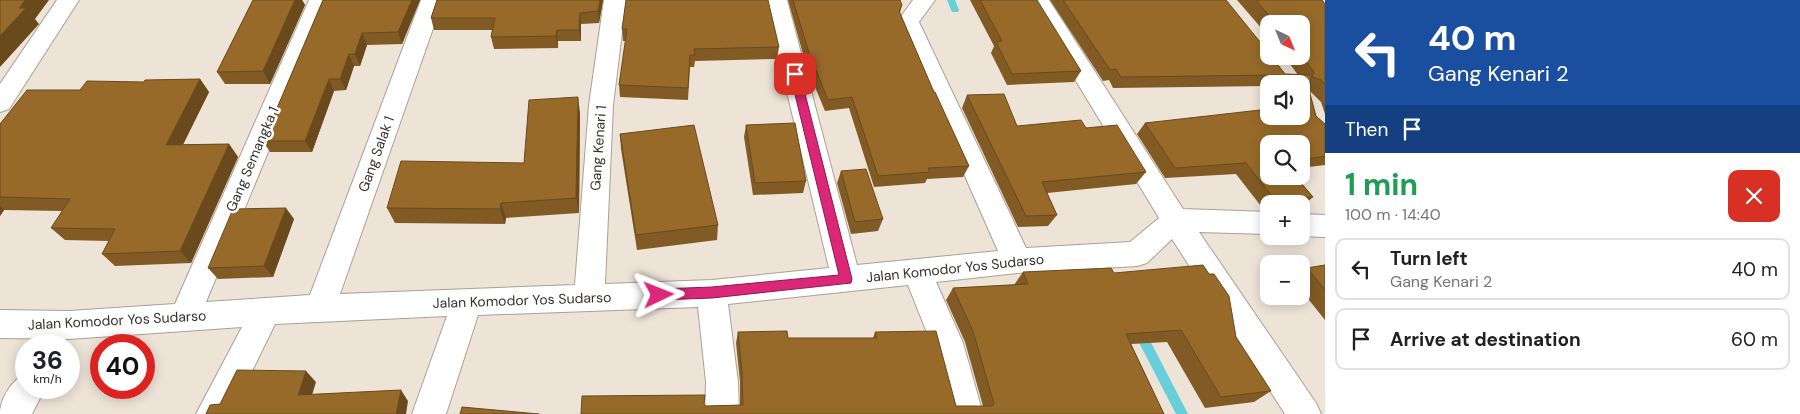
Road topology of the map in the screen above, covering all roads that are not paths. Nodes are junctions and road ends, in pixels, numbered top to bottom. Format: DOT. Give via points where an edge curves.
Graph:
graph roads {
  1 [pos="68,0"];
  2 [pos="320,0"];
  3 [pos="432,0"];
  4 [pos="615,0"];
  5 [pos="776,0"];
  6 [pos="924,0"];
  7 [pos="1038,0"];
  8 [pos="0,104"];
  9 [pos="1175,220"];
  10 [pos="1260,224"];
  11 [pos="1310,225"];
  12 [pos="1325,226"];
  13 [pos="1017,261"];
  14 [pos="917,271"];
  15 [pos="846,279"];
  16 [pos="712,293"];
  17 [pos="589,297"];
  18 [pos="467,302"];
  19 [pos="320,308"];
  20 [pos="266,312"];
  21 [pos="185,317"];
  22 [pos="0,324"];
  23 [pos="56,334"];
  24 [pos="69,334"];
  25 [pos="22,399"];
  26 [pos="13,414"];
  27 [pos="213,414"];
  28 [pos="429,414"];
  29 [pos="722,414"];
  30 [pos="966,414"];
  31 [pos="1304,414"];
  1 -- 8 [label="street"];
  2 -- 21 [label="street, Gang Semangka 1"];
  3 -- 19 [label="street, Gang Salak 1"];
  4 -- 17 [label="street, Gang Kenari 1" via="601,105"];
  5 -- 15 [label="street"];
  6 -- 13 [label="street" via="908,22"];
  7 -- 9 [label="street"];
  9 -- 10 [label="street"];
  9 -- 13 [label="street, Jalan Komodor Yos Sudarso" via="1137,254"];
  9 -- 31 [label="street"];
  11 -- 12 [label="street"];
  13 -- 14 [label="street, Jalan Komodor Yos Sudarso"];
  14 -- 15 [label="street, Jalan Komodor Yos Sudarso"];
  14 -- 30 [label="street" via="947,343"];
  15 -- 16 [label="street, Jalan Komodor Yos Sudarso"];
  16 -- 17 [label="street, Jalan Komodor Yos Sudarso"];
  16 -- 29 [label="street" via="722,382"];
  17 -- 18 [label="street, Jalan Komodor Yos Sudarso"];
  18 -- 19 [label="street, Jalan Komodor Yos Sudarso"];
  18 -- 28 [label="street"];
  19 -- 20 [label="street, Jalan Komodor Yos Sudarso"];
  20 -- 21 [label="street, Jalan Komodor Yos Sudarso"];
  20 -- 27 [label="street"];
  21 -- 24 [label="street, Jalan Komodor Yos Sudarso"];
  22 -- 23 [label="street, Jalan Komodor Yos Sudarso"];
  25 -- 26 [label="street"];
}
